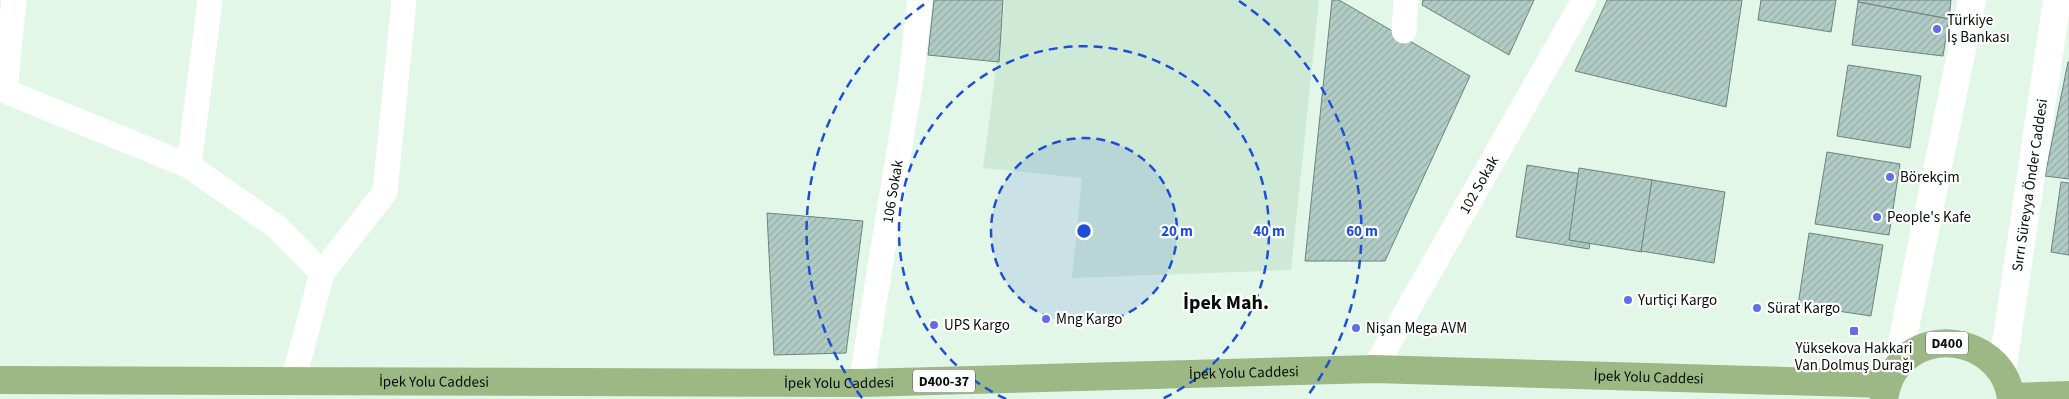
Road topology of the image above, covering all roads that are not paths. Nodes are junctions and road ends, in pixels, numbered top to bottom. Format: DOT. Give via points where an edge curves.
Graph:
graph roads {
  1 [pos="14,0"];
  2 [pos="210,0"];
  3 [pos="404,0"];
  4 [pos="920,0"];
  5 [pos="1406,0"];
  6 [pos="1584,0"];
  7 [pos="1972,0"];
  8 [pos="2058,0"];
  9 [pos="1404,31"];
  10 [pos="189,166"];
  11 [pos="322,273"];
  12 [pos="1374,370"];
  13 [pos="2002,372"];
  14 [pos="0,380"];
  15 [pos="293,382"];
  16 [pos="861,383"];
  17 [pos="1889,383"];
  18 [pos="2069,395"];
  19 [pos="2011,398"];
  1 -- 10 [label="street" via="5,91"];
  2 -- 10 [label="street"];
  3 -- 11 [label="street" via="385,192"];
  4 -- 16 [label="street, 106 Sokak" via="911,79"];
  5 -- 9 [label="street"];
  6 -- 12 [label="street, 102 Sokak"];
  7 -- 17 [label="main road"];
  8 -- 13 [label="main road, Sırrı Süreyya Önder Caddesi"];
  10 -- 11 [label="street" via="277,227"];
  11 -- 15 [label="street"];
  12 -- 16 [label="highway, İpek Yolu Caddesi / D400-37"];
  12 -- 17 [label="highway, İpek Yolu Caddesi / D400-37"];
  13 -- 17 [label="highway, D400" via="1988,357 1970,347 1950,343 1930,345 1912,353"];
  13 -- 19 [label="highway, D400"];
  14 -- 15 [label="highway, İpek Yolu Caddesi / D400-37"];
  15 -- 16 [label="highway, İpek Yolu Caddesi / D400-37"];
  18 -- 19 [label="highway, D400"];
}
